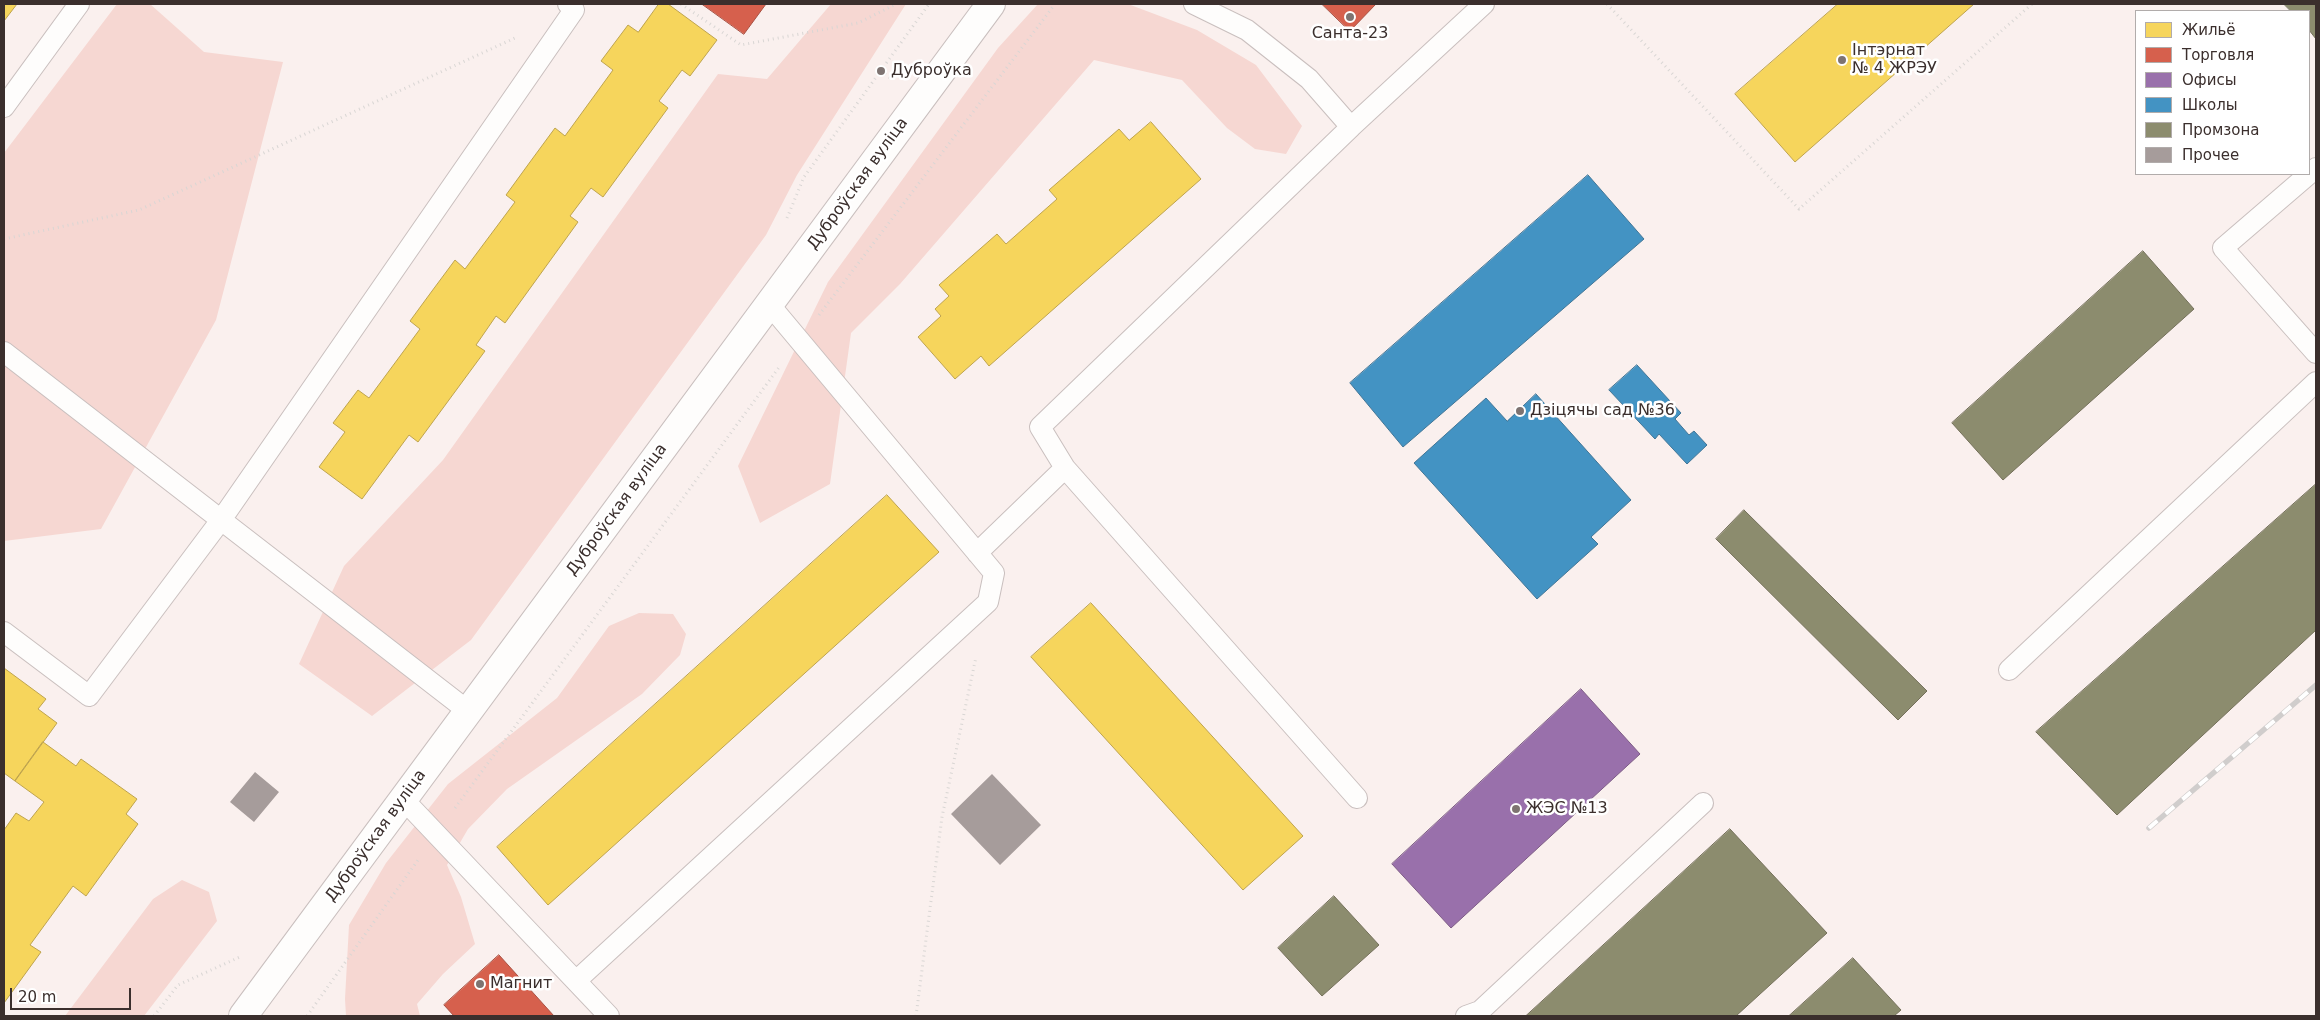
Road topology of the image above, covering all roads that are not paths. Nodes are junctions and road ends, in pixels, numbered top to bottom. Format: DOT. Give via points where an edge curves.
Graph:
graph roads {
  1 [pos="79,4"];
  2 [pos="568,4"];
  3 [pos="991,4"];
  4 [pos="1194,4"];
  5 [pos="1484,4"];
  6 [pos="4,107"];
  7 [pos="1351,126"];
  8 [pos="2308,175"];
  9 [pos="769,304"];
  10 [pos="4,352"];
  11 [pos="2316,353"];
  12 [pos="2316,382"];
  13 [pos="1066,468"];
  14 [pos="222,520"];
  15 [pos="977,553"];
  16 [pos="4,632"];
  17 [pos="2009,670"];
  18 [pos="468,711"];
  19 [pos="1357,798"];
  20 [pos="403,799"];
  21 [pos="1704,803"];
  22 [pos="577,980"];
  23 [pos="243,1016"];
  24 [pos="609,1016"];
  25 [pos="1466,1016"];
  1 -- 6 [label="lane"];
  2 -- 14 [label="lane" via="574,10"];
  3 -- 9 [label="main road, Дуброўская вуліца"];
  4 -- 7 [label="lane" via="1247,30 1309,79"];
  5 -- 7 [label="lane"];
  7 -- 13 [label="lane" via="1040,427"];
  8 -- 11 [label="lane" via="2223,248"];
  9 -- 15 [label="lane"];
  9 -- 18 [label="main road, Дуброўская вуліца"];
  10 -- 14 [label="lane"];
  12 -- 17 [label="lane"];
  13 -- 15 [label="lane"];
  13 -- 19 [label="lane"];
  14 -- 16 [label="lane" via="89,696"];
  14 -- 18 [label="lane"];
  15 -- 22 [label="lane" via="994,573 988,602"];
  18 -- 20 [label="main road, Дуброўская вуліца"];
  20 -- 22 [label="lane"];
  20 -- 23 [label="main road, Дуброўская вуліца"];
  21 -- 25 [label="lane" via="1480,1011"];
  22 -- 24 [label="lane"];
}
